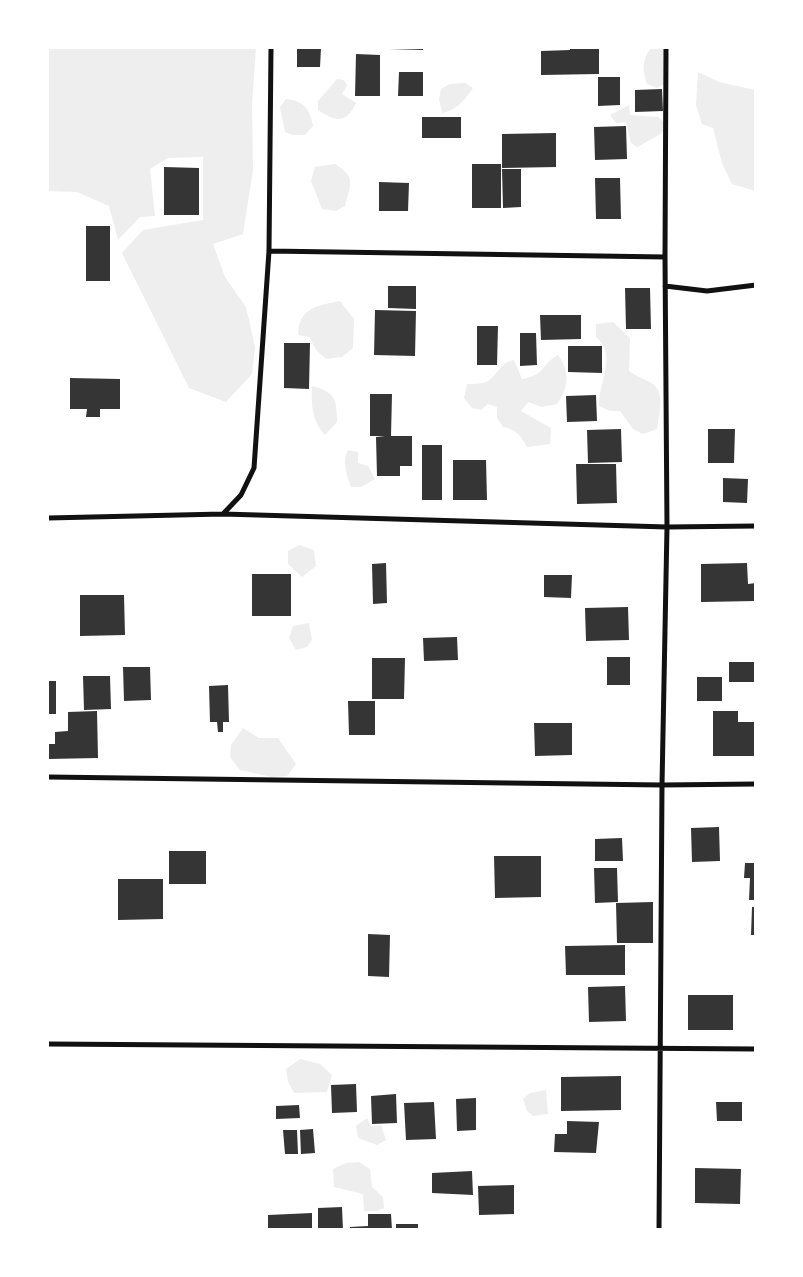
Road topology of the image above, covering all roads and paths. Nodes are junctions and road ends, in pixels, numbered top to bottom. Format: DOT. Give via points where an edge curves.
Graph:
graph roads {
  1 [pos="271,48"];
  2 [pos="666,48"];
  3 [pos="269,251"];
  4 [pos="664,257"];
  5 [pos="756,285"];
  6 [pos="665,286"];
  7 [pos="222,514"];
  8 [pos="48,518"];
  9 [pos="756,526"];
  10 [pos="667,527"];
  11 [pos="48,777"];
  12 [pos="756,784"];
  13 [pos="662,785"];
  14 [pos="48,1044"];
  15 [pos="660,1048"];
  16 [pos="756,1049"];
  17 [pos="659,1230"];
  1 -- 3 [label="street"];
  2 -- 4 [label="street"];
  3 -- 4 [label="street"];
  3 -- 7 [label="street" via="254,468 241,495"];
  4 -- 6 [label="street"];
  5 -- 6 [label="street" via="707,291"];
  6 -- 10 [label="street"];
  7 -- 8 [label="street"];
  7 -- 10 [label="street"];
  9 -- 10 [label="street"];
  10 -- 13 [label="street"];
  11 -- 13 [label="street"];
  12 -- 13 [label="street"];
  13 -- 15 [label="street"];
  14 -- 15 [label="street"];
  15 -- 16 [label="street"];
  15 -- 17 [label="street"];
}
